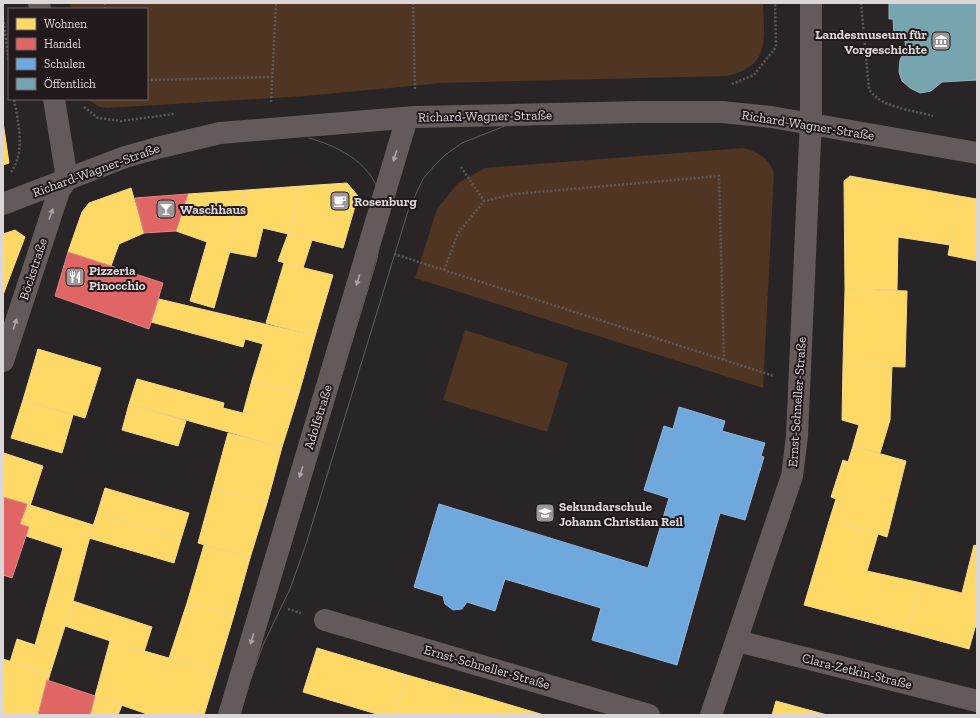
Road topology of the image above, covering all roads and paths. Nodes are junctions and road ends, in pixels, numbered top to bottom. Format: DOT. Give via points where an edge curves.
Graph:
graph roads {
  1 [pos="276,3"];
  2 [pos="413,3"];
  3 [pos="811,3"];
  4 [pos="861,3"];
  5 [pos="3,18"];
  6 [pos="8,55"];
  7 [pos="272,77"];
  8 [pos="148,80"];
  9 [pos="14,100"];
  10 [pos="54,100"];
  11 [pos="938,117"];
  12 [pos="411,118"];
  13 [pos="810,124"];
  14 [pos="270,128"];
  15 [pos="977,153"];
  16 [pos="461,167"];
  17 [pos="6,174"];
  18 [pos="67,179"];
  19 [pos="484,201"];
  20 [pos="3,204"];
  21 [pos="368,246"];
  22 [pos="444,270"];
  23 [pos="724,360"];
  24 [pos="3,361"];
  25 [pos="799,384"];
  26 [pos="263,601"];
  27 [pos="324,620"];
  28 [pos="737,641"];
  29 [pos="977,701"];
  30 [pos="616,710"];
  31 [pos="229,715"];
  32 [pos="649,715"];
  33 [pos="711,715"];
  1 -- 7 [label="path"];
  2 -- 12 [label="path"];
  3 -- 13 [label="street, Ernst-Schneller-Straße"];
  4 -- 11 [label="path" via="870,89 874,97 883,102"];
  5 -- 6 [label="path"];
  7 -- 8 [label="path"];
  7 -- 14 [label="path"];
  9 -- 17 [label="path" via="21,143 16,164"];
  10 -- 18 [label="street"];
  12 -- 13 [label="street, Richard-Wagner-Straße" via="722,112"];
  12 -- 14 [label="street, Richard-Wagner-Straße"];
  12 -- 21 [label="street, Adolfstraße, one-way"];
  13 -- 15 [label="street, Richard-Wagner-Straße"];
  13 -- 25 [label="street, Ernst-Schneller-Straße"];
  14 -- 18 [label="street, Richard-Wagner-Straße" via="220,133 157,148"];
  16 -- 19 [label="path"];
  18 -- 20 [label="street, Richard-Wagner-Straße"];
  24 -- 18 [label="street, Böckstraße, one-way" via="59,191"];
  19 -- 22 [label="path" via="458,233"];
  19 -- 23 [label="path" via="515,194 719,176"];
  21 -- 22 [label="path"];
  21 -- 26 [label="street, Adolfstraße, one-way"];
  22 -- 23 [label="path"];
  23 -- 25 [label="path"];
  25 -- 28 [label="street, Ernst-Schneller-Straße" via="792,476"];
  26 -- 27 [label="path"];
  26 -- 31 [label="street, Adolfstraße, one-way"];
  27 -- 30 [label="street, Ernst-Schneller-Straße"];
  28 -- 29 [label="street, Clara-Zetkin-Straße"];
  28 -- 33 [label="street, Ernst-Schneller-Straße"];
  30 -- 32 [label="street, Ernst-Schneller-Straße"];
}
